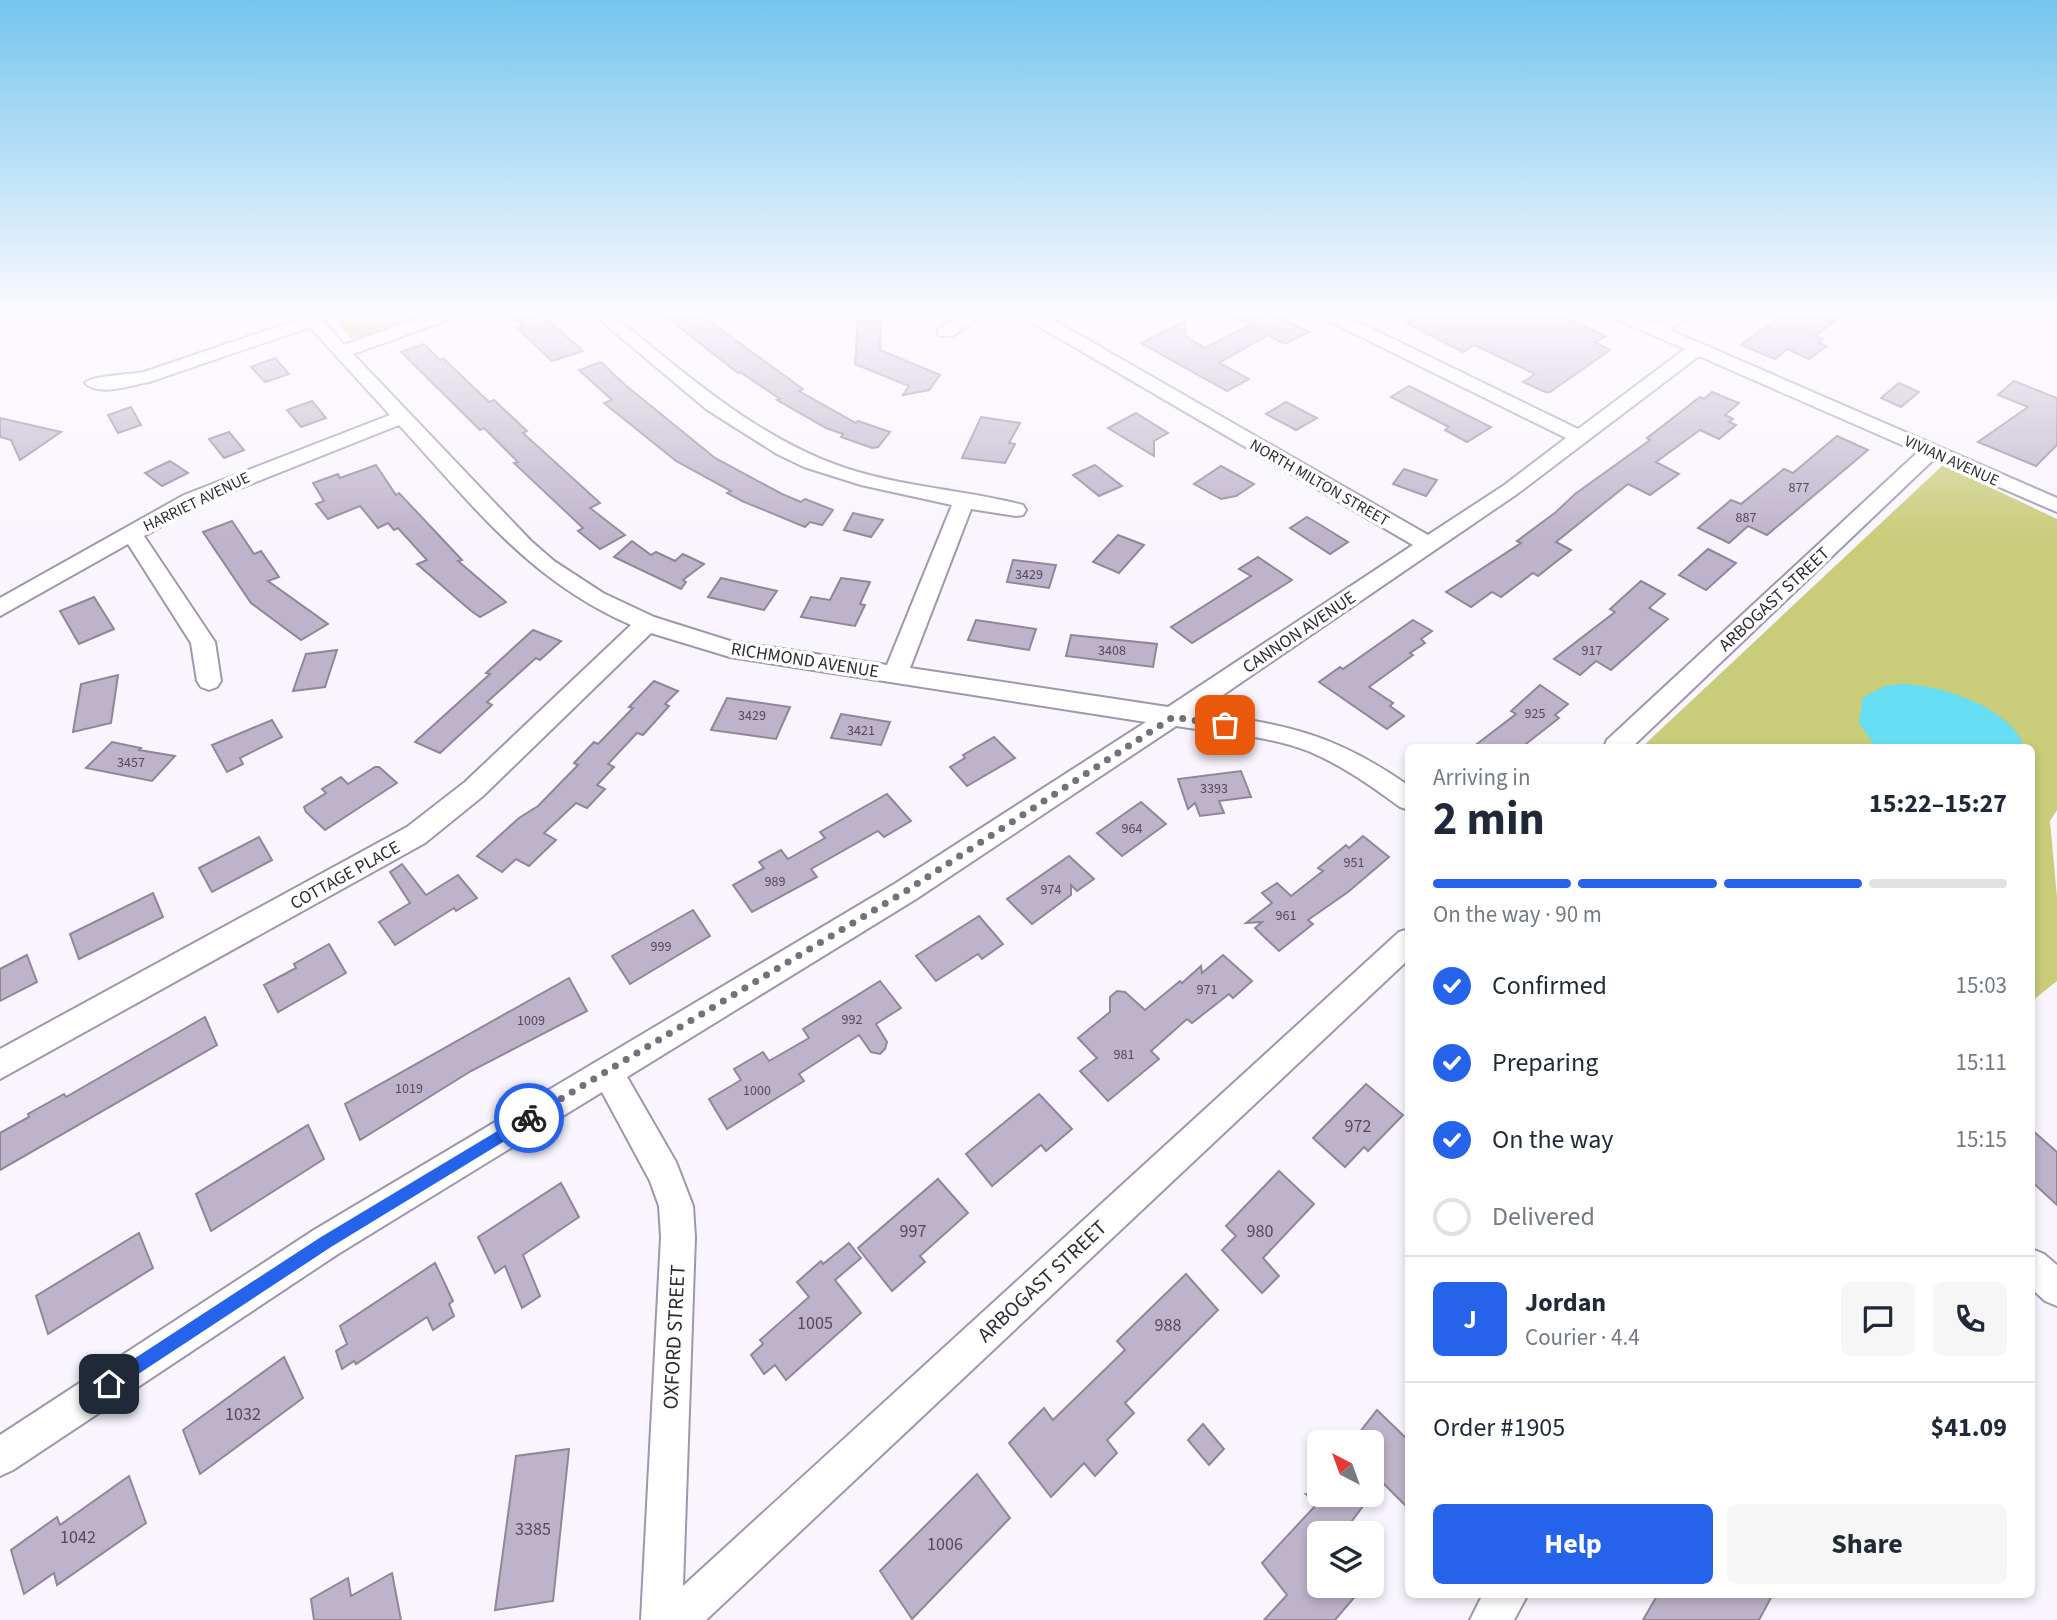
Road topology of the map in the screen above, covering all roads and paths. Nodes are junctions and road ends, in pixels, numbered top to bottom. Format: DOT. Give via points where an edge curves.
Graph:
graph roads {
  1 [pos="376,389"];
  2 [pos="695,389"];
  3 [pos="1159,389"];
  4 [pos="1480,389"];
  5 [pos="1645,389"];
  6 [pos="1790,389"];
  7 [pos="403,417"];
  8 [pos="1580,438"];
  9 [pos="1931,451"];
  10 [pos="964,501"];
  11 [pos="2057,506"];
  12 [pos="1016,510"];
  13 [pos="131,532"];
  14 [pos="1429,545"];
  15 [pos="0,608"];
  16 [pos="646,624"];
  17 [pos="895,675"];
  18 [pos="209,681"];
  19 [pos="1173,717"];
  20 [pos="1619,744"];
  21 [pos="1405,797"];
  22 [pos="1405,945"];
  23 [pos="0,1065"];
  24 [pos="607,1072"];
  25 [pos="2035,1269"];
  26 [pos="2057,1289"];
  27 [pos="0,1457"];
  28 [pos="1505,1598"];
  29 [pos="661,1620"];
  30 [pos="676,1620"];
  31 [pos="1490,1620"];
  1 -- 7 [label="street, RICHMOND AVENUE"];
  2 -- 10 [label="street" via="784,451 851,476"];
  3 -- 14 [label="street, NORTH MILTON STREET"];
  4 -- 8 [label="street"];
  5 -- 8 [label="street, CANNON AVENUE"];
  6 -- 9 [label="street, VIVIAN AVENUE"];
  7 -- 13 [label="street, HARRIET AVENUE" via="225,485"];
  7 -- 16 [label="street, RICHMOND AVENUE" via="548,569 579,591"];
  8 -- 14 [label="street, CANNON AVENUE"];
  9 -- 11 [label="street, VIVIAN AVENUE"];
  9 -- 20 [label="street, ARBOGAST STREET"];
  10 -- 12 [label="street"];
  10 -- 17 [label="street"];
  13 -- 15 [label="street, HARRIET AVENUE"];
  13 -- 18 [label="street" via="203,642"];
  14 -- 19 [label="street, CANNON AVENUE"];
  16 -- 17 [label="street, RICHMOND AVENUE" via="730,649"];
  16 -- 23 [label="street, COTTAGE PLACE" via="474,789 416,835"];
  17 -- 19 [label="street, RICHMOND AVENUE"];
  19 -- 21 [label="street, RICHMOND AVENUE" via="1313,741 1340,753"];
  19 -- 24 [label="street, CANNON AVENUE" via="906,891"];
  22 -- 30 [label="street, ARBOGAST STREET"];
  24 -- 27 [label="street, CANNON AVENUE" via="326,1242"];
  24 -- 29 [label="street, OXFORD STREET" via="664,1173 676,1206"];
  25 -- 26 [label="street"];
  28 -- 31 [label="street"];
}
